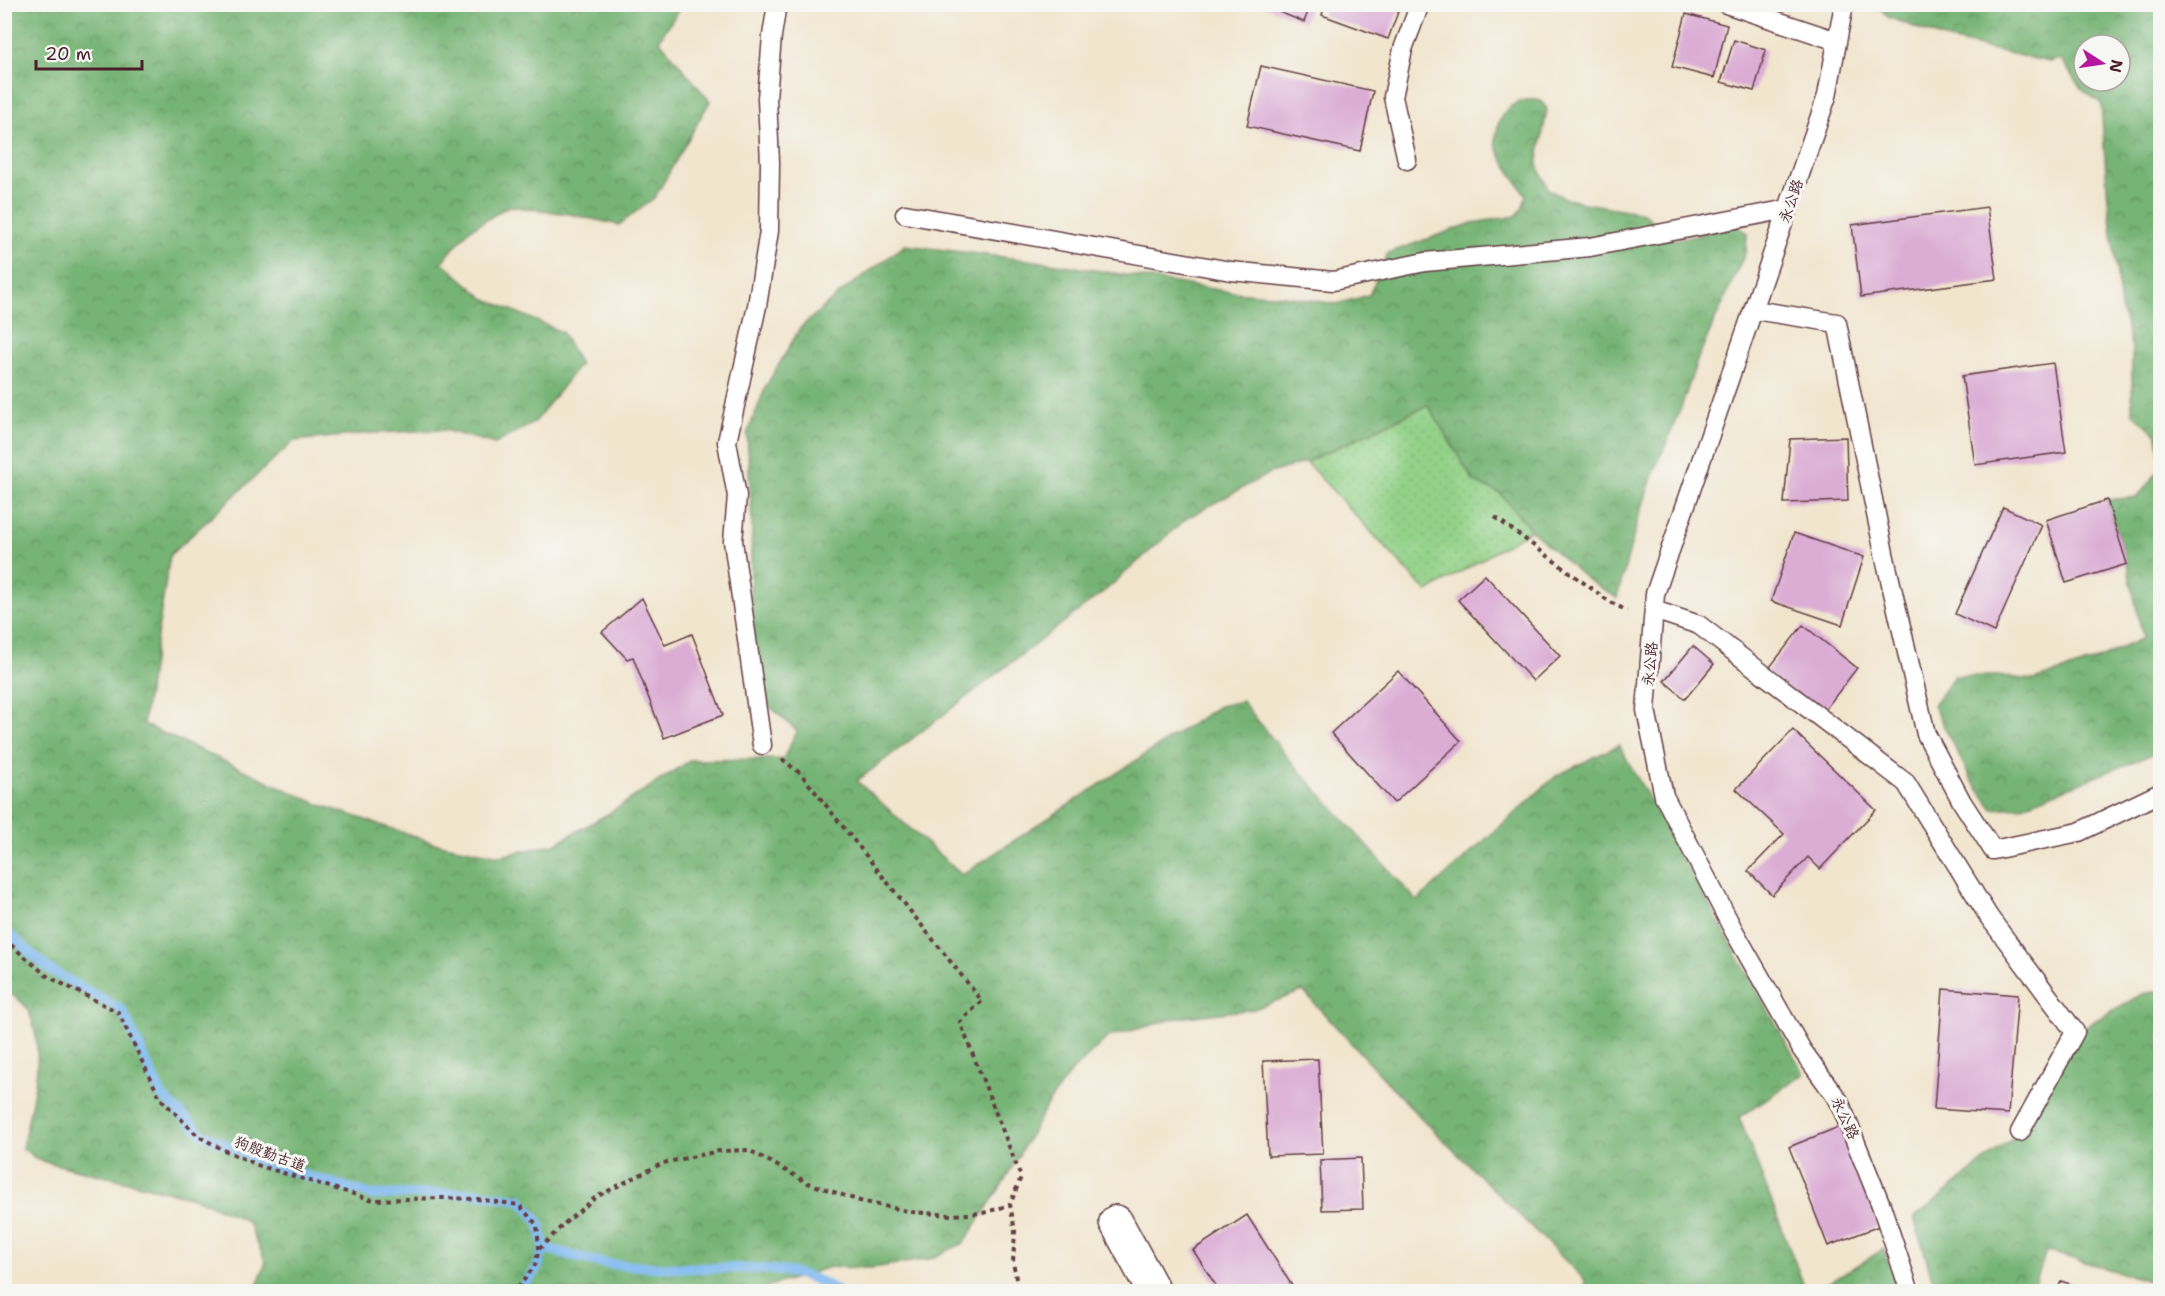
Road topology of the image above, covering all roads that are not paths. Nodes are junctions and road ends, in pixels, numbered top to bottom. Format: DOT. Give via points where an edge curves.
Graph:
graph roads {
  1 [pos="777,4"];
  2 [pos="1420,4"];
  3 [pos="1726,4"];
  4 [pos="1844,4"];
  5 [pos="1837,41"];
  6 [pos="1407,160"];
  7 [pos="1788,209"];
  8 [pos="905,214"];
  9 [pos="1754,310"];
  10 [pos="1654,610"];
  11 [pos="762,745"];
  12 [pos="2160,793"];
  13 [pos="2020,1132"];
  14 [pos="1116,1222"];
  15 [pos="1154,1292"];
  16 [pos="1910,1292"];
  1 -- 11 [label="lane" via="767,98 769,231 727,442 736,496 733,541"];
  2 -- 6 [label="lane" via="1403,49 1393,97"];
  3 -- 5 [label="lane"];
  4 -- 5 [label="lane, 永公路"];
  5 -- 7 [label="lane, 永公路" via="1827,96"];
  7 -- 8 [label="lane" via="1590,247 1425,262 1333,281 1231,271"];
  7 -- 9 [label="lane, 永公路"];
  9 -- 10 [label="lane, 永公路" via="1655,594"];
  9 -- 12 [label="lane" via="1837,322 1926,734 1993,850 2079,832"];
  10 -- 13 [label="lane" via="1699,625 1906,783 1989,917 2075,1032"];
  10 -- 16 [label="lane, 永公路" via="1646,710 1664,796 1802,1050 1839,1101 1881,1205"];
  14 -- 15 [label="street"];
}
